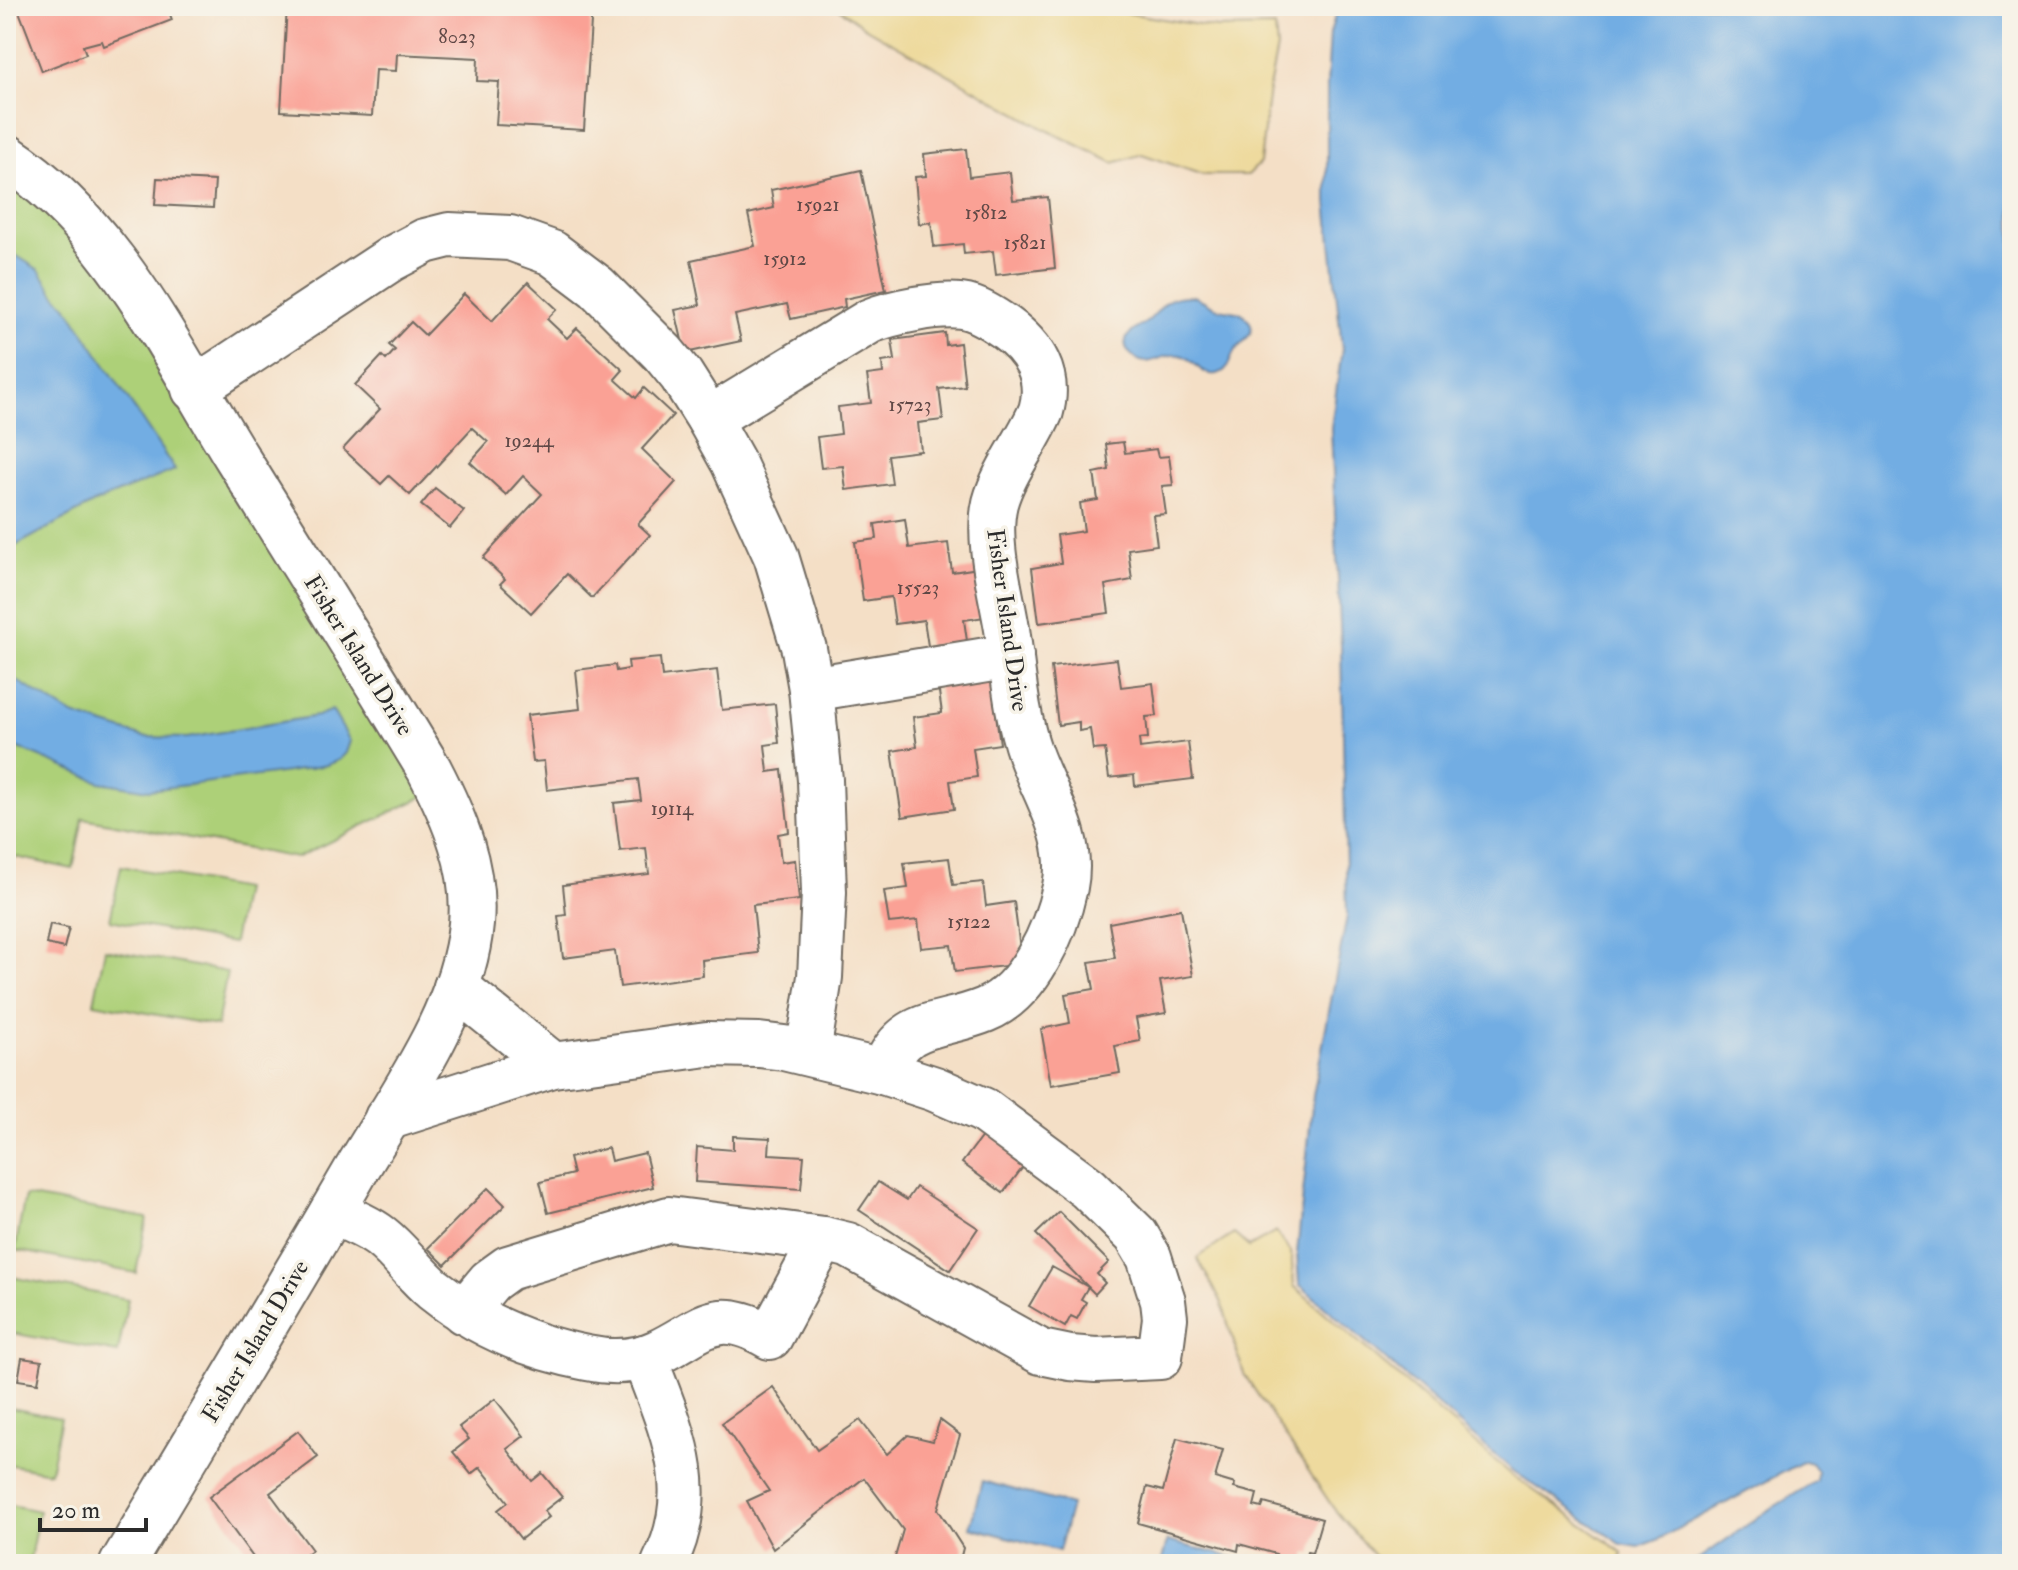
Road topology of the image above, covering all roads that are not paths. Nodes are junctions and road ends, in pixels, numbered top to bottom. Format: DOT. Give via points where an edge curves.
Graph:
graph roads {
  1 [pos="6,156"];
  2 [pos="194,389"];
  3 [pos="709,419"];
  4 [pos="1011,656"];
  5 [pos="811,689"];
  6 [pos="456,987"];
  7 [pos="808,1053"];
  8 [pos="553,1065"];
  9 [pos="883,1072"];
  10 [pos="387,1118"];
  11 [pos="332,1212"];
  12 [pos="823,1239"];
  13 [pos="464,1312"];
  14 [pos="644,1357"];
  15 [pos="122,1564"];
  16 [pos="664,1564"];
  1 -- 2 [label="street, Fisher Island Drive" via="70,210 118,265"];
  2 -- 3 [label="street" via="408,250 437,237 494,236 538,246 597,287 663,353"];
  2 -- 6 [label="street, Fisher Island Drive" via="443,796 466,857 472,905"];
  3 -- 4 [label="street, Fisher Island Drive" via="883,316 964,306 1016,335 1038,362 1044,387 1041,411 994,511 992,534"];
  3 -- 5 [label="street" via="776,556"];
  4 -- 5 [label="street"];
  4 -- 9 [label="street, Fisher Island Drive" via="1026,741 1066,848 1061,904 1035,960 1011,993 985,1010 914,1031 892,1050"];
  5 -- 7 [label="street" via="824,916"];
  6 -- 8 [label="street"];
  6 -- 10 [label="street, Fisher Island Drive"];
  7 -- 8 [label="street" via="707,1044"];
  7 -- 9 [label="street"];
  8 -- 10 [label="street"];
  9 -- 12 [label="street" via="983,1110 1088,1188 1136,1235 1163,1301 1160,1357 1096,1360 1041,1352 860,1250"];
  10 -- 11 [label="street, Fisher Island Drive"];
  11 -- 13 [label="street" via="380,1236"];
  11 -- 15 [label="street, Fisher Island Drive"];
  12 -- 13 [label="street" via="679,1219 658,1221 508,1268"];
  12 -- 14 [label="street" via="770,1337 738,1323 714,1323"];
  13 -- 14 [label="street" via="520,1339 571,1355 610,1361"];
  14 -- 16 [label="street" via="682,1472 677,1533"];
}
